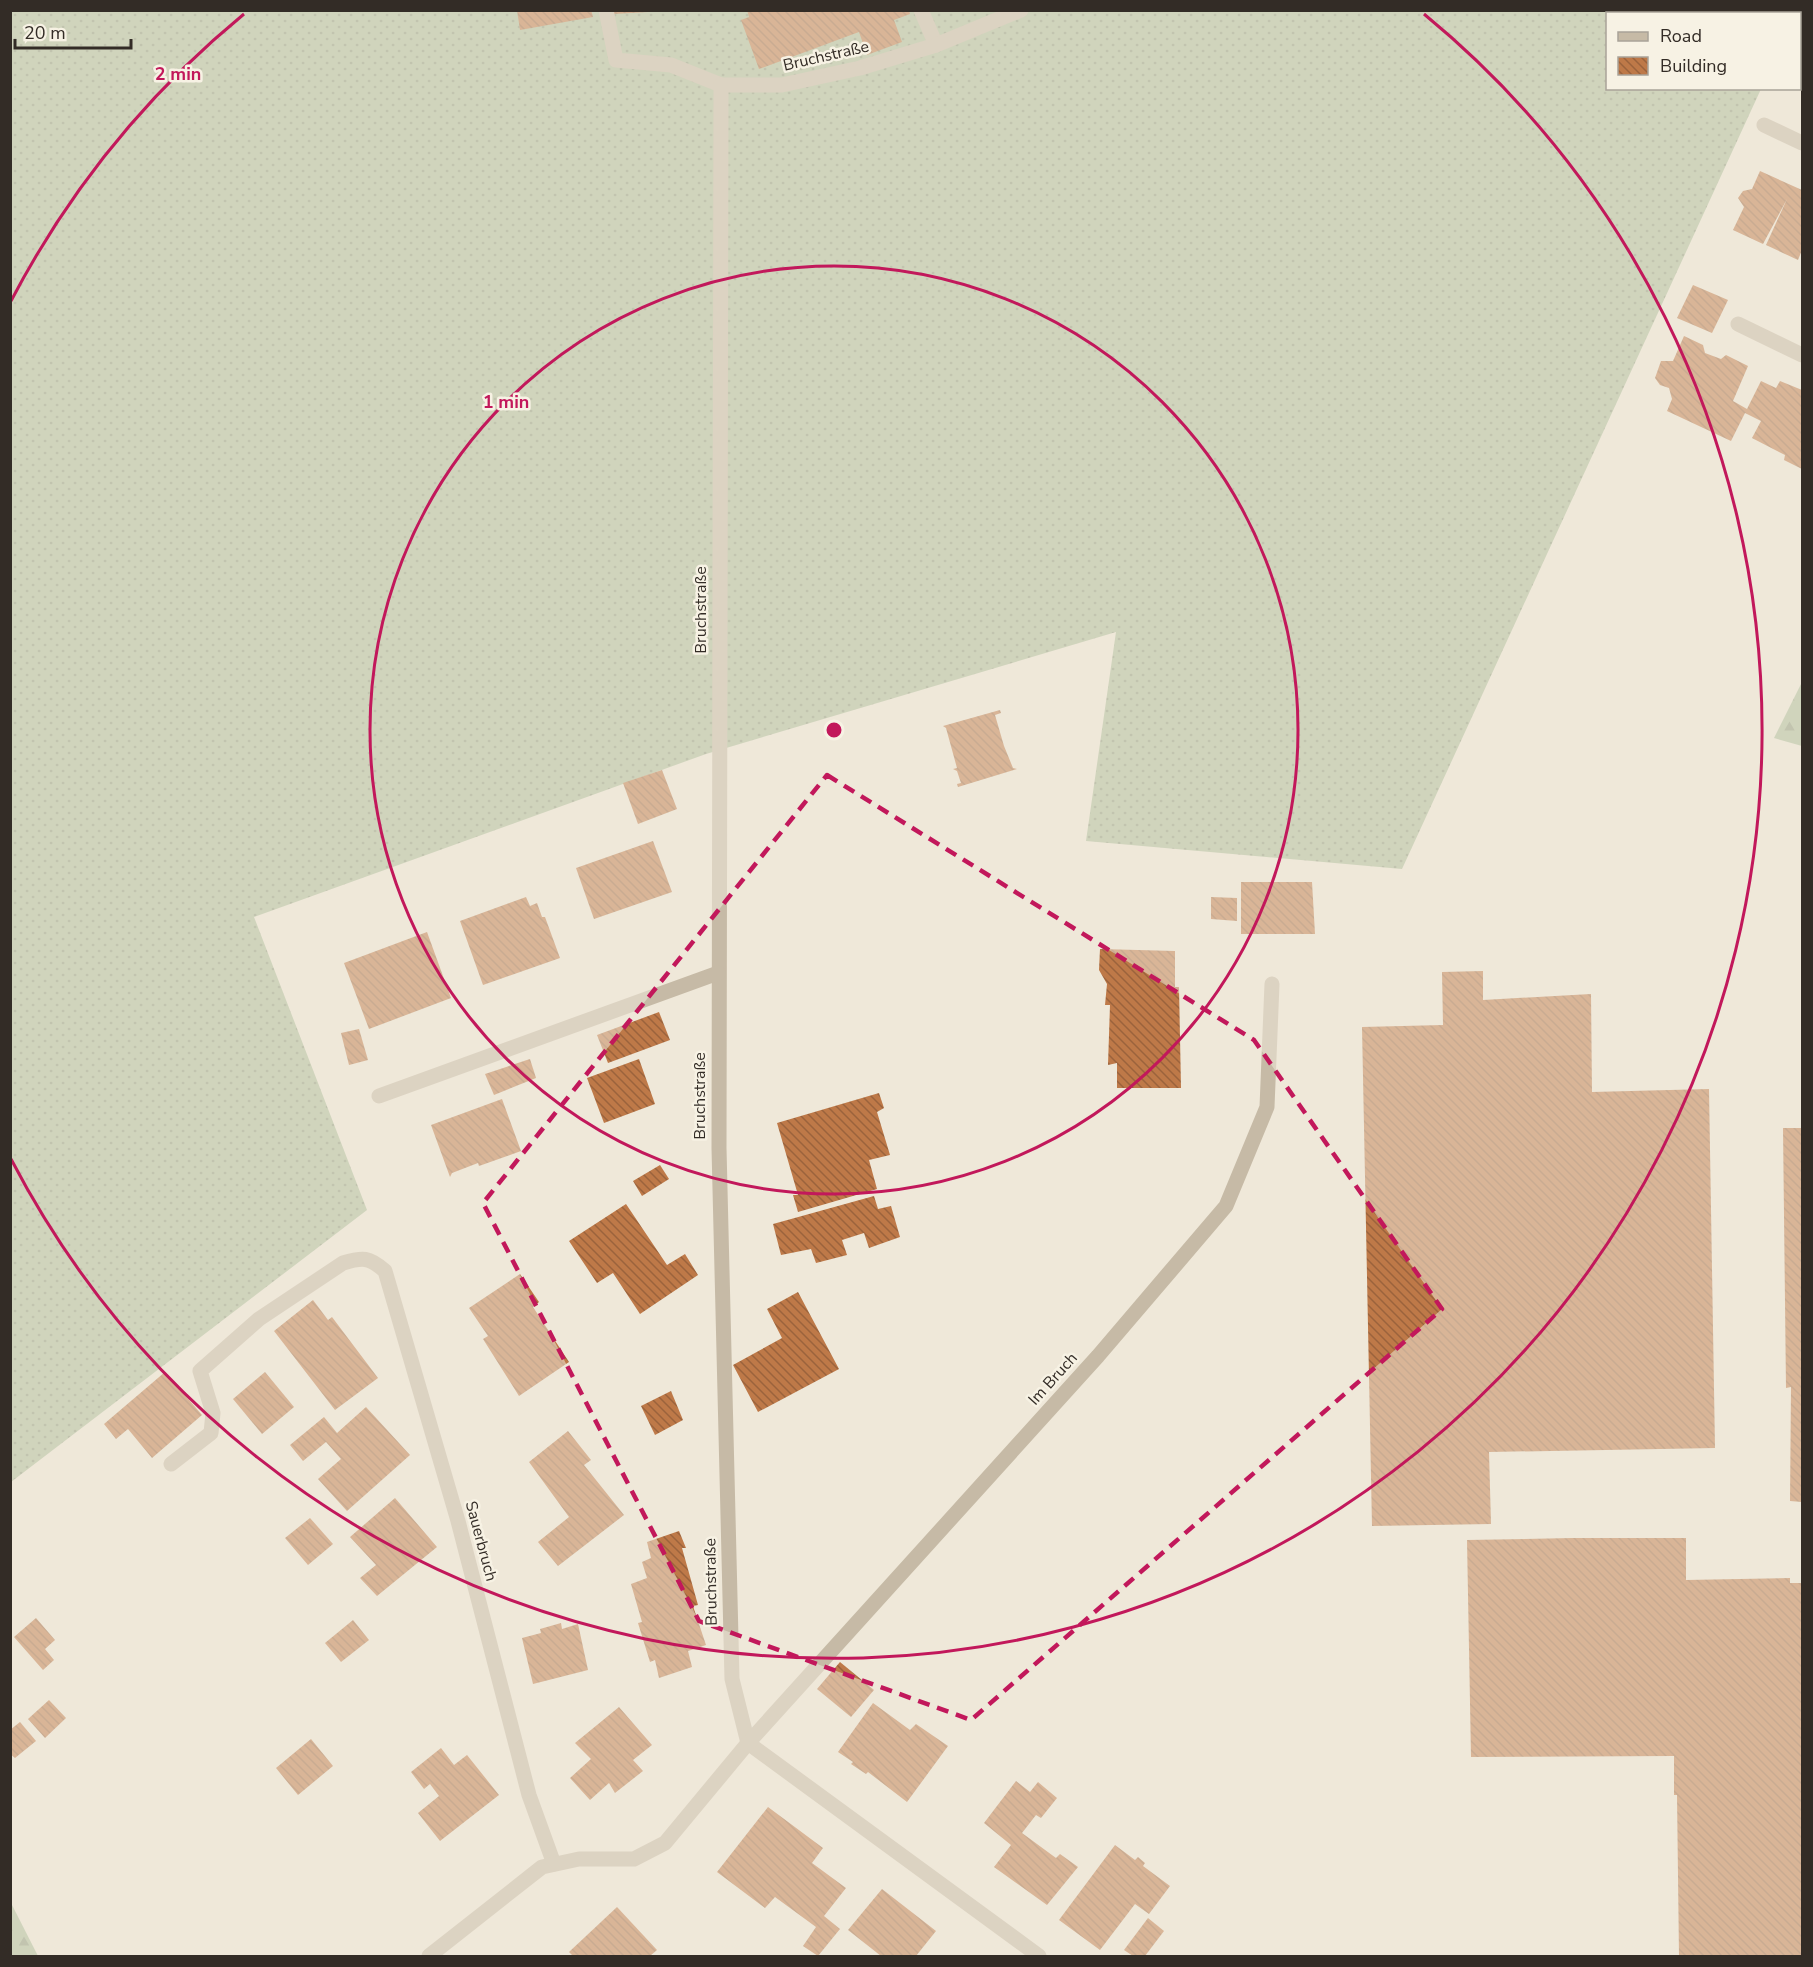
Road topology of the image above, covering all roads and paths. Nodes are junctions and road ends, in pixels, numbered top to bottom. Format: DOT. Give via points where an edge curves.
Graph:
graph roads {
  1 [pos="606,10"];
  2 [pos="921,10"];
  3 [pos="1021,10"];
  4 [pos="936,45"];
  5 [pos="721,86"];
  6 [pos="1764,125"];
  7 [pos="1803,143"];
  8 [pos="1738,324"];
  9 [pos="1803,355"];
  10 [pos="718,973"];
  11 [pos="1272,984"];
  12 [pos="379,1096"];
  13 [pos="171,1464"];
  14 [pos="748,1743"];
  15 [pos="554,1864"];
  16 [pos="429,1956"];
  17 [pos="1039,1956"];
  1 -- 5 [label="street, Bruchstraße" via="616,60 671,65"];
  2 -- 4 [label="street"];
  3 -- 4 [label="street, Bruchstraße"];
  4 -- 5 [label="street, Bruchstraße" via="860,68 782,85"];
  5 -- 10 [label="street, Bruchstraße"];
  6 -- 7 [label="street"];
  8 -- 9 [label="street"];
  10 -- 12 [label="street"];
  10 -- 14 [label="street, Bruchstraße" via="718,1148 732,1679"];
  11 -- 14 [label="street, Im Bruch" via="1267,1107 1226,1206 1098,1356"];
  13 -- 15 [label="street, Sauerbruch" via="211,1433 213,1413 200,1371 259,1319 343,1263 373,1260 385,1271 458,1521 529,1795"];
  14 -- 15 [label="street" via="665,1842 634,1859 579,1859"];
  14 -- 17 [label="street"];
  15 -- 16 [label="street" via="542,1867"];
}
